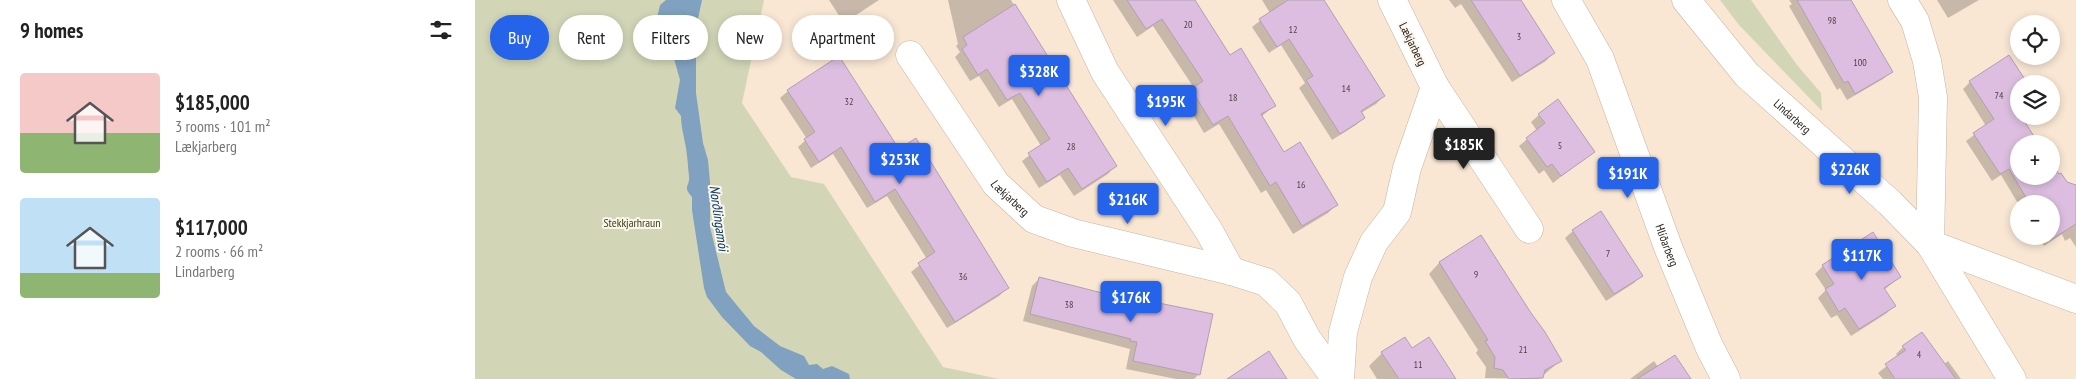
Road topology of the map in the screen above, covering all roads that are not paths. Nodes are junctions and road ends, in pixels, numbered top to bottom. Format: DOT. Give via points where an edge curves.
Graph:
graph roads {
  1 [pos="1071,0"];
  2 [pos="1392,0"];
  3 [pos="1566,0"];
  4 [pos="1686,0"];
  5 [pos="1902,0"];
  6 [pos="910,55"];
  7 [pos="1435,88"];
  8 [pos="1529,229"];
  9 [pos="1930,244"];
  10 [pos="1231,271"];
  11 [pos="2076,299"];
  12 [pos="1338,379"];
  13 [pos="1726,379"];
  14 [pos="2012,379"];
  1 -- 10 [label="street" via="1105,72 1209,231"];
  2 -- 7 [label="street, Lækjarberg"];
  3 -- 13 [label="street, Hlíðarberg" via="1600,60 1668,248"];
  4 -- 9 [label="street, Lindarberg" via="1747,75 1890,203"];
  5 -- 9 [label="street" via="1915,21 1933,97"];
  6 -- 10 [label="street, Lækjarberg" via="996,184 1034,219 1073,233"];
  7 -- 8 [label="street, Lækjarberg"];
  7 -- 12 [label="street, Lækjarberg" via="1407,168 1397,212 1374,242 1357,277 1343,332"];
  9 -- 11 [label="street, Lindarberg"];
  9 -- 14 [label="street, Lindarberg"];
  10 -- 12 [label="street, Lækjarberg" via="1265,282 1288,303 1307,340"];
}
